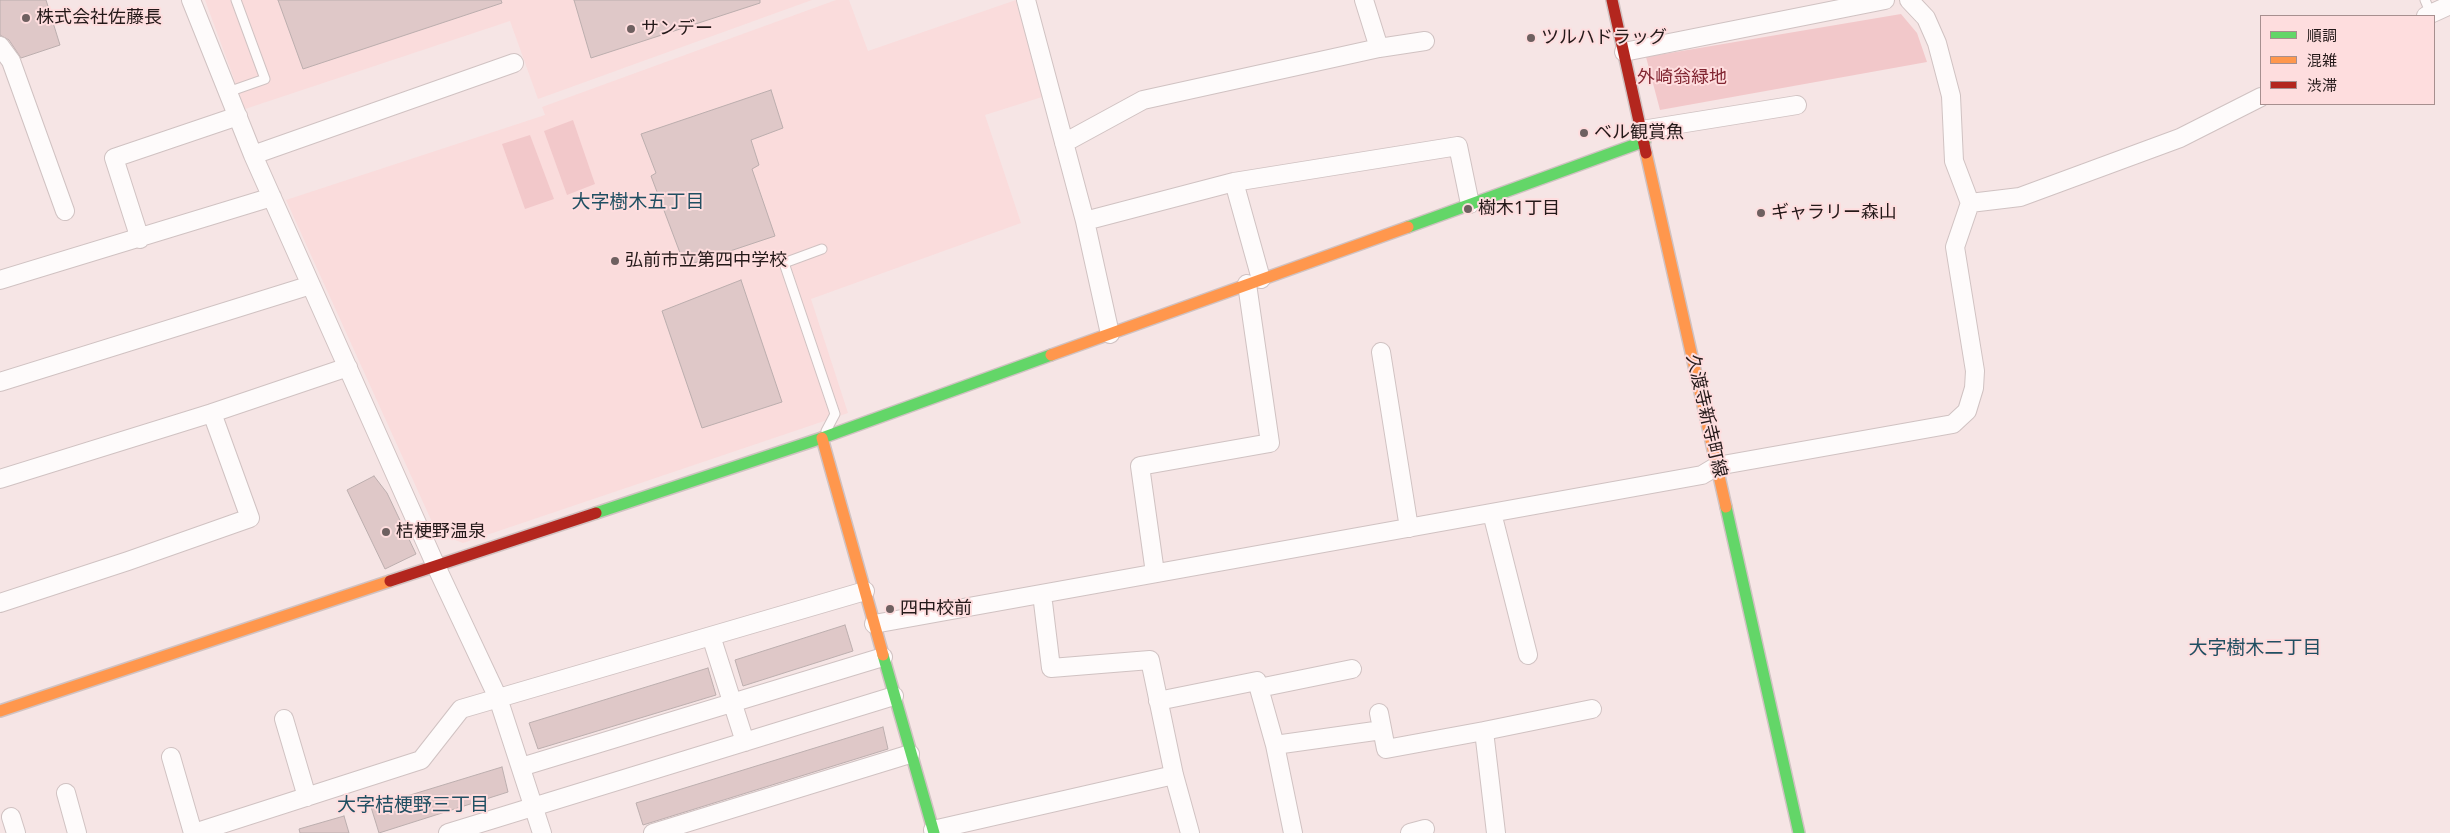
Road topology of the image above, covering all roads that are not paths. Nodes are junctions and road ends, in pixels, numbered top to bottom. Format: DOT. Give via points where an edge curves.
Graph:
graph roads {
  1 [pos="191,0"];
  2 [pos="236,0"];
  3 [pos="1026,0"];
  4 [pos="1364,0"];
  5 [pos="1612,0"];
  6 [pos="1885,0"];
  7 [pos="1909,0"];
  8 [pos="2450,5"];
  9 [pos="2428,10"];
  10 [pos="1424,41"];
  11 [pos="0,46"];
  12 [pos="1379,48"];
  13 [pos="1624,52"];
  14 [pos="514,63"];
  15 [pos="228,92"];
  16 [pos="2260,98"];
  17 [pos="1797,105"];
  18 [pos="238,116"];
  19 [pos="1644,135"];
  20 [pos="1064,143"];
  21 [pos="253,155"];
  22 [pos="1234,182"];
  23 [pos="272,198"];
  24 [pos="1970,203"];
  25 [pos="1470,204"];
  26 [pos="65,211"];
  27 [pos="1085,221"];
  28 [pos="140,239"];
  29 [pos="822,249"];
  30 [pos="0,280"];
  31 [pos="1254,282"];
  32 [pos="311,285"];
  33 [pos="1110,334"];
  34 [pos="1381,352"];
  35 [pos="348,367"];
  36 [pos="0,382"];
  37 [pos="212,413"];
  38 [pos="822,438"];
  39 [pos="1717,466"];
  40 [pos="0,479"];
  41 [pos="1492,512"];
  42 [pos="1409,528"];
  43 [pos="436,566"];
  44 [pos="1156,573"];
  45 [pos="865,591"];
  46 [pos="1042,594"];
  47 [pos="0,603"];
  48 [pos="874,624"];
  49 [pos="711,636"];
  50 [pos="1528,655"];
  51 [pos="883,657"];
  52 [pos="1352,669"];
  53 [pos="1259,688"];
  54 [pos="894,696"];
  55 [pos="498,698"];
  56 [pos="1158,701"];
  57 [pos="732,703"];
  58 [pos="1592,709"];
  59 [pos="0,711"];
  60 [pos="284,719"];
  61 [pos="1484,731"];
  62 [pos="745,742"];
  63 [pos="1275,744"];
  64 [pos="910,754"];
  65 [pos="171,757"];
  66 [pos="521,767"];
  67 [pos="1174,774"];
  68 [pos="66,794"];
  69 [pos="307,797"];
  70 [pos="534,807"];
  71 [pos="934,832"];
  72 [pos="77,833"];
  73 [pos="193,833"];
  74 [pos="448,833"];
  75 [pos="542,833"];
  76 [pos="653,833"];
  77 [pos="1190,833"];
  78 [pos="1293,833"];
  79 [pos="1496,833"];
  80 [pos="1799,833"];
  1 -- 15 [label="street"];
  2 -- 15 [label="lane" via="265,79"];
  3 -- 20 [label="street"];
  4 -- 12 [label="street"];
  5 -- 13 [label="street, 久渡寺新寺町線"];
  6 -- 13 [label="street"];
  7 -- 24 [label="street" via="1926,18 1937,44 1951,96 1954,162"];
  8 -- 9 [label="street"];
  10 -- 12 [label="street"];
  11 -- 26 [label="street" via="11,61"];
  12 -- 20 [label="street" via="1144,100"];
  13 -- 19 [label="street, 久渡寺新寺町線"];
  14 -- 21 [label="street"];
  15 -- 18 [label="street"];
  16 -- 24 [label="street" via="2180,138 2020,197"];
  17 -- 19 [label="street"];
  18 -- 21 [label="street"];
  18 -- 28 [label="street" via="114,158"];
  19 -- 25 [label="street"];
  19 -- 39 [label="street, 久渡寺新寺町線"];
  20 -- 27 [label="street"];
  21 -- 23 [label="street"];
  22 -- 25 [label="street" via="1458,146"];
  22 -- 27 [label="street"];
  22 -- 31 [label="street"];
  23 -- 28 [label="street"];
  23 -- 32 [label="street"];
  24 -- 39 [label="street" via="1955,247 1975,372 1967,411 1953,424"];
  25 -- 31 [label="street"];
  27 -- 33 [label="street"];
  28 -- 30 [label="street"];
  29 -- 38 [label="lane" via="784,263 835,414"];
  31 -- 33 [label="street"];
  31 -- 44 [label="street" via="1270,443 1140,466"];
  32 -- 35 [label="street"];
  32 -- 36 [label="street"];
  33 -- 38 [label="street"];
  34 -- 42 [label="street"];
  35 -- 37 [label="street"];
  35 -- 43 [label="street"];
  37 -- 40 [label="street"];
  37 -- 47 [label="street" via="250,518"];
  38 -- 43 [label="street"];
  38 -- 45 [label="street"];
  39 -- 41 [label="street" via="1702,475"];
  39 -- 80 [label="street, 久渡寺新寺町線"];
  41 -- 42 [label="street"];
  41 -- 50 [label="street"];
  42 -- 44 [label="street"];
  43 -- 55 [label="street"];
  43 -- 59 [label="street"];
  44 -- 46 [label="street"];
  45 -- 48 [label="street"];
  45 -- 49 [label="street"];
  46 -- 48 [label="street"];
  46 -- 56 [label="street" via="1051,668 1150,660"];
  48 -- 51 [label="street"];
  49 -- 55 [label="street"];
  49 -- 57 [label="street"];
  51 -- 54 [label="street"];
  51 -- 57 [label="street"];
  52 -- 53 [label="street"];
  53 -- 56 [label="street" via="1257,681"];
  53 -- 63 [label="street"];
  54 -- 62 [label="street"];
  54 -- 64 [label="street"];
  55 -- 66 [label="street"];
  55 -- 69 [label="street" via="461,709 422,760"];
  56 -- 67 [label="street"];
  57 -- 62 [label="street"];
  57 -- 66 [label="street"];
  58 -- 61 [label="street"];
  60 -- 69 [label="street"];
  61 -- 63 [label="street" via="1386,749 1381,721"];
  61 -- 79 [label="street"];
  62 -- 70 [label="street"];
  63 -- 78 [label="street"];
  64 -- 71 [label="street"];
  64 -- 76 [label="street"];
  65 -- 73 [label="street"];
  66 -- 70 [label="street"];
  67 -- 71 [label="street"];
  67 -- 77 [label="street"];
  68 -- 72 [label="street"];
  69 -- 73 [label="street"];
  70 -- 74 [label="street"];
  70 -- 75 [label="street"];
}
